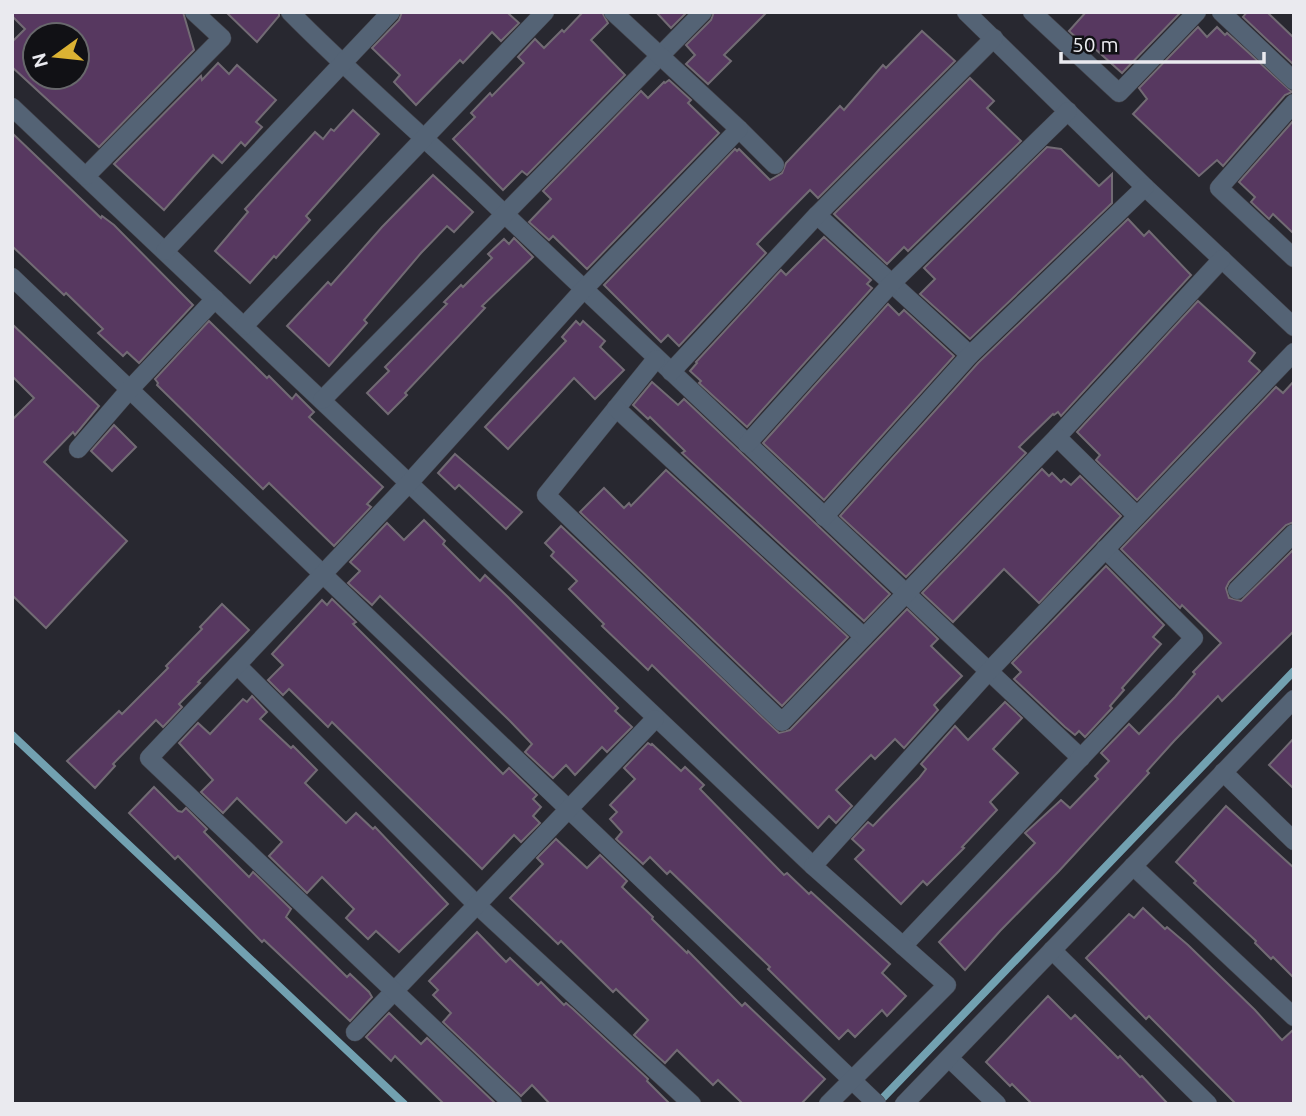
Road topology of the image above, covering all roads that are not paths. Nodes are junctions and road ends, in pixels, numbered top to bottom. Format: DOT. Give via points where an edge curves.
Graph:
graph roads {
  1 [pos="194,12"];
  2 [pos="290,12"];
  3 [pos="391,12"];
  4 [pos="545,12"];
  5 [pos="613,12"];
  6 [pos="703,12"];
  7 [pos="966,12"];
  8 [pos="1032,12"];
  9 [pos="1197,12"];
  10 [pos="1221,12"];
  11 [pos="994,38"];
  12 [pos="660,56"];
  13 [pos="342,65"];
  14 [pos="1294,81"];
  15 [pos="1294,103"];
  16 [pos="12,107"];
  17 [pos="1068,111"];
  18 [pos="739,129"];
  19 [pos="425,138"];
  20 [pos="775,165"];
  21 [pos="86,176"];
  22 [pos="1145,187"];
  23 [pos="505,214"];
  24 [pos="817,215"];
  25 [pos="165,251"];
  26 [pos="1294,258"];
  27 [pos="1222,259"];
  28 [pos="12,278"];
  29 [pos="892,283"];
  30 [pos="584,289"];
  31 [pos="215,299"];
  32 [pos="244,326"];
  33 [pos="1294,327"];
  34 [pos="1294,352"];
  35 [pos="970,355"];
  36 [pos="656,359"];
  37 [pos="671,372"];
  38 [pos="130,389"];
  39 [pos="322,400"];
  40 [pos="617,408"];
  41 [pos="1057,437"];
  42 [pos="747,444"];
  43 [pos="78,449"];
  44 [pos="410,483"];
  45 [pos="1137,516"];
  46 [pos="824,517"];
  47 [pos="1294,533"];
  48 [pos="1105,550"];
  49 [pos="323,574"];
  50 [pos="1237,590"];
  51 [pos="906,594"];
  52 [pos="864,636"];
  53 [pos="237,665"];
  54 [pos="989,671"];
  55 [pos="1294,699"];
  56 [pos="656,719"];
  57 [pos="1081,758"];
  58 [pos="1223,772"];
  59 [pos="569,808"];
  60 [pos="1294,841"];
  61 [pos="813,866"];
  62 [pos="1133,866"];
  63 [pos="477,905"];
  64 [pos="903,946"];
  65 [pos="1052,950"];
  66 [pos="394,991"];
  67 [pos="1294,1017"];
  68 [pos="355,1032"];
  69 [pos="949,1058"];
  70 [pos="853,1080"];
  71 [pos="513,1104"];
  72 [pos="692,1104"];
  73 [pos="828,1104"];
  74 [pos="877,1104"];
  75 [pos="904,1104"];
  76 [pos="997,1104"];
  77 [pos="1208,1104"];
  1 -- 21 [label="street" via="222,38"];
  2 -- 13 [label="street"];
  3 -- 13 [label="street"];
  4 -- 19 [label="street"];
  5 -- 12 [label="street"];
  6 -- 12 [label="street"];
  7 -- 11 [label="street"];
  8 -- 9 [label="street" via="1119,93"];
  10 -- 14 [label="street"];
  11 -- 17 [label="street"];
  11 -- 24 [label="street"];
  12 -- 18 [label="street"];
  12 -- 23 [label="street"];
  13 -- 19 [label="street"];
  13 -- 25 [label="street"];
  15 -- 26 [label="street" via="1219,188"];
  16 -- 21 [label="street"];
  17 -- 22 [label="street"];
  17 -- 29 [label="street"];
  18 -- 20 [label="street"];
  18 -- 30 [label="street"];
  19 -- 23 [label="street"];
  19 -- 32 [label="street"];
  21 -- 25 [label="street"];
  22 -- 27 [label="street"];
  22 -- 35 [label="street"];
  23 -- 30 [label="street"];
  23 -- 39 [label="street"];
  24 -- 29 [label="street"];
  24 -- 37 [label="street"];
  25 -- 31 [label="street"];
  27 -- 33 [label="street"];
  27 -- 41 [label="street"];
  28 -- 38 [label="street"];
  29 -- 35 [label="street"];
  29 -- 42 [label="street"];
  30 -- 36 [label="street"];
  30 -- 44 [label="street"];
  31 -- 32 [label="street"];
  31 -- 38 [label="street"];
  32 -- 39 [label="street"];
  34 -- 45 [label="street"];
  35 -- 46 [label="street"];
  36 -- 37 [label="street"];
  36 -- 40 [label="street"];
  37 -- 42 [label="street"];
  38 -- 43 [label="street"];
  38 -- 49 [label="street"];
  39 -- 44 [label="street"];
  40 -- 52 [label="street"];
  40 -- 52 [label="street" via="546,495 782,722"];
  41 -- 45 [label="street"];
  41 -- 51 [label="street"];
  42 -- 46 [label="street"];
  44 -- 49 [label="street"];
  44 -- 56 [label="street"];
  45 -- 48 [label="street"];
  46 -- 51 [label="street"];
  47 -- 50 [label="street"];
  48 -- 54 [label="street"];
  48 -- 57 [label="street" via="1194,638"];
  49 -- 53 [label="street"];
  49 -- 59 [label="street"];
  51 -- 52 [label="street"];
  51 -- 54 [label="street"];
  53 -- 63 [label="street"];
  53 -- 66 [label="street" via="149,758"];
  54 -- 57 [label="street"];
  54 -- 61 [label="street"];
  55 -- 58 [label="street"];
  56 -- 59 [label="street"];
  56 -- 61 [label="street"];
  57 -- 64 [label="street"];
  58 -- 60 [label="street"];
  58 -- 62 [label="street"];
  59 -- 63 [label="street"];
  59 -- 70 [label="street"];
  61 -- 64 [label="street"];
  62 -- 65 [label="street"];
  62 -- 67 [label="street"];
  63 -- 66 [label="street"];
  63 -- 72 [label="street"];
  64 -- 70 [label="street" via="947,985"];
  65 -- 69 [label="street"];
  65 -- 77 [label="street"];
  66 -- 68 [label="street"];
  66 -- 71 [label="street"];
  69 -- 75 [label="street"];
  69 -- 76 [label="street"];
  70 -- 73 [label="street"];
  70 -- 74 [label="street"];
}
